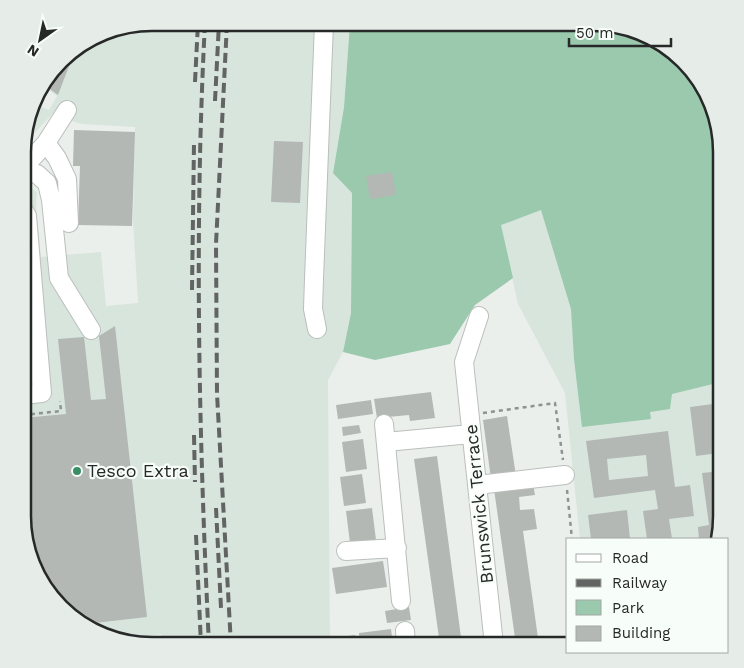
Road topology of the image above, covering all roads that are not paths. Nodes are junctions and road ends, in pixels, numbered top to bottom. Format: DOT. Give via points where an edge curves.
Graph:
graph roads {
  1 [pos="324,32"];
  2 [pos="67,110"];
  3 [pos="46,143"];
  4 [pos="31,159"];
  5 [pos="31,173"];
  6 [pos="69,223"];
  7 [pos="31,267"];
  8 [pos="479,316"];
  9 [pos="317,329"];
  10 [pos="91,330"];
  11 [pos="32,394"];
  12 [pos="384,424"];
  13 [pos="471,434"];
  14 [pos="386,442"];
  15 [pos="565,475"];
  16 [pos="477,485"];
  17 [pos="397,548"];
  18 [pos="346,551"];
  19 [pos="401,601"];
  20 [pos="493,636"];
  1 -- 9 [label="street" via="313,309"];
  2 -- 3 [label="street"];
  3 -- 4 [label="street"];
  3 -- 6 [label="street" via="67,179"];
  5 -- 10 [label="street" via="47,183 59,278"];
  7 -- 11 [label="street" via="42,393"];
  8 -- 13 [label="street, Brunswick Terrace" via="464,362"];
  12 -- 14 [label="street"];
  13 -- 14 [label="street"];
  13 -- 16 [label="street, Brunswick Terrace"];
  14 -- 17 [label="street"];
  15 -- 16 [label="street"];
  16 -- 20 [label="street, Brunswick Terrace"];
  17 -- 18 [label="street"];
  17 -- 19 [label="street"];
}
